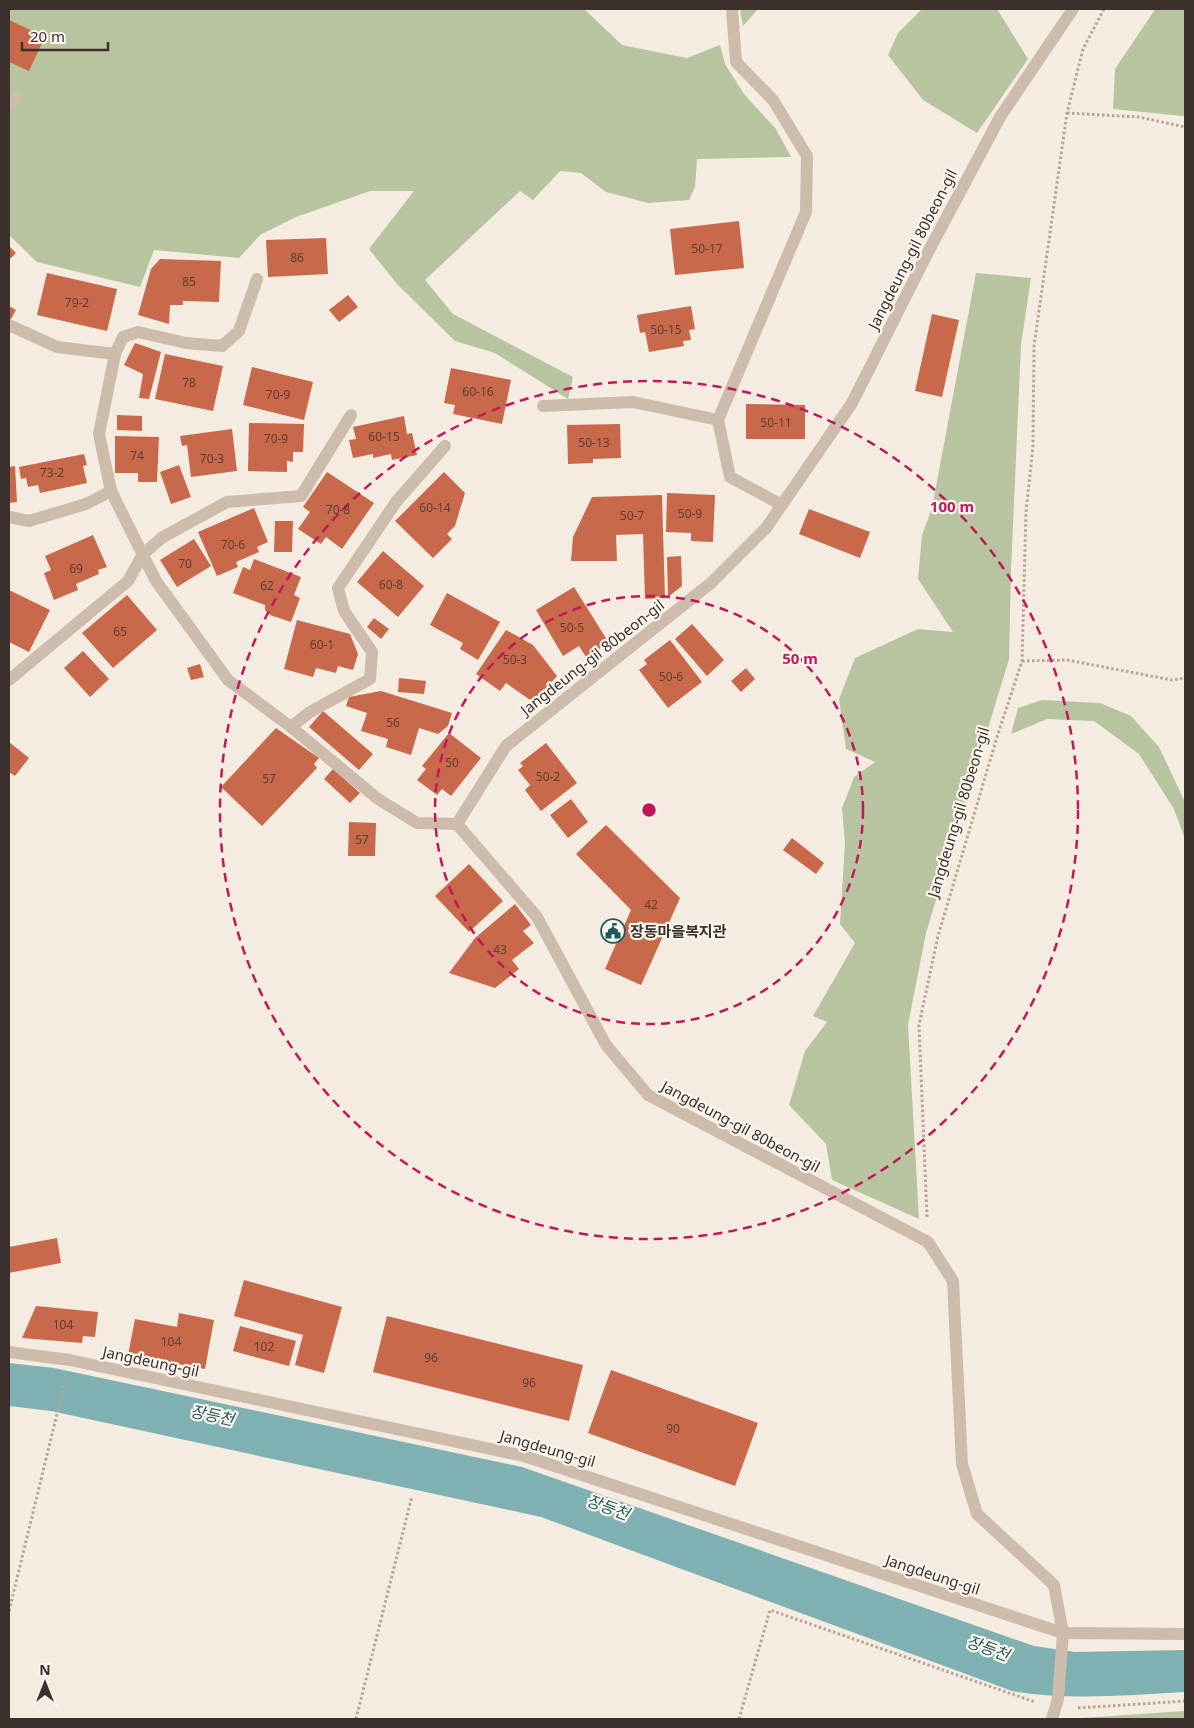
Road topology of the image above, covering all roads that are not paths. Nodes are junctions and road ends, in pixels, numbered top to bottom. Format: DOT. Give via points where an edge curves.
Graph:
graph roads {
  1 [pos="732,9"];
  2 [pos="1073,9"];
  3 [pos="257,279"];
  4 [pos="9,325"];
  5 [pos="115,354"];
  6 [pos="543,406"];
  7 [pos="352,414"];
  8 [pos="718,420"];
  9 [pos="445,446"];
  10 [pos="111,491"];
  11 [pos="782,505"];
  12 [pos="9,517"];
  13 [pos="143,554"];
  14 [pos="9,680"];
  15 [pos="291,727"];
  16 [pos="457,824"];
  17 [pos="9,1352"];
  18 [pos="1185,1634"];
  19 [pos="1062,1639"];
  20 [pos="1055,1709"];
  1 -- 8 [label="street" via="736,62 773,100 807,156 806,212"];
  2 -- 11 [label="street, Jangdeung-gil 80beon-gil" via="1000,117 852,403"];
  3 -- 5 [label="street" via="239,331 222,346 186,343 138,332 123,336"];
  4 -- 5 [label="street" via="57,348"];
  5 -- 10 [label="street" via="99,434"];
  6 -- 8 [label="street" via="633,402"];
  7 -- 13 [label="street" via="301,496 227,502 163,537"];
  8 -- 11 [label="street" via="730,477"];
  9 -- 15 [label="street" via="396,502 338,588 344,611 372,652 370,679 310,712"];
  10 -- 12 [label="street" via="86,504 30,521"];
  10 -- 13 [label="street"];
  11 -- 16 [label="street, Jangdeung-gil 80beon-gil" via="766,528 711,583 506,746"];
  13 -- 14 [label="street" via="128,581"];
  13 -- 15 [label="street" via="156,581 228,680"];
  15 -- 16 [label="street" via="378,799 417,822"];
  16 -- 19 [label="street, Jangdeung-gil 80beon-gil" via="537,917 606,1045 648,1095 928,1242 953,1282 962,1464 977,1514 1054,1585"];
  17 -- 19 [label="street, Jangdeung-gil" via="70,1360 524,1456"];
  18 -- 19 [label="street, Jangdeung-gil"];
  19 -- 20 [label="street"];
}
